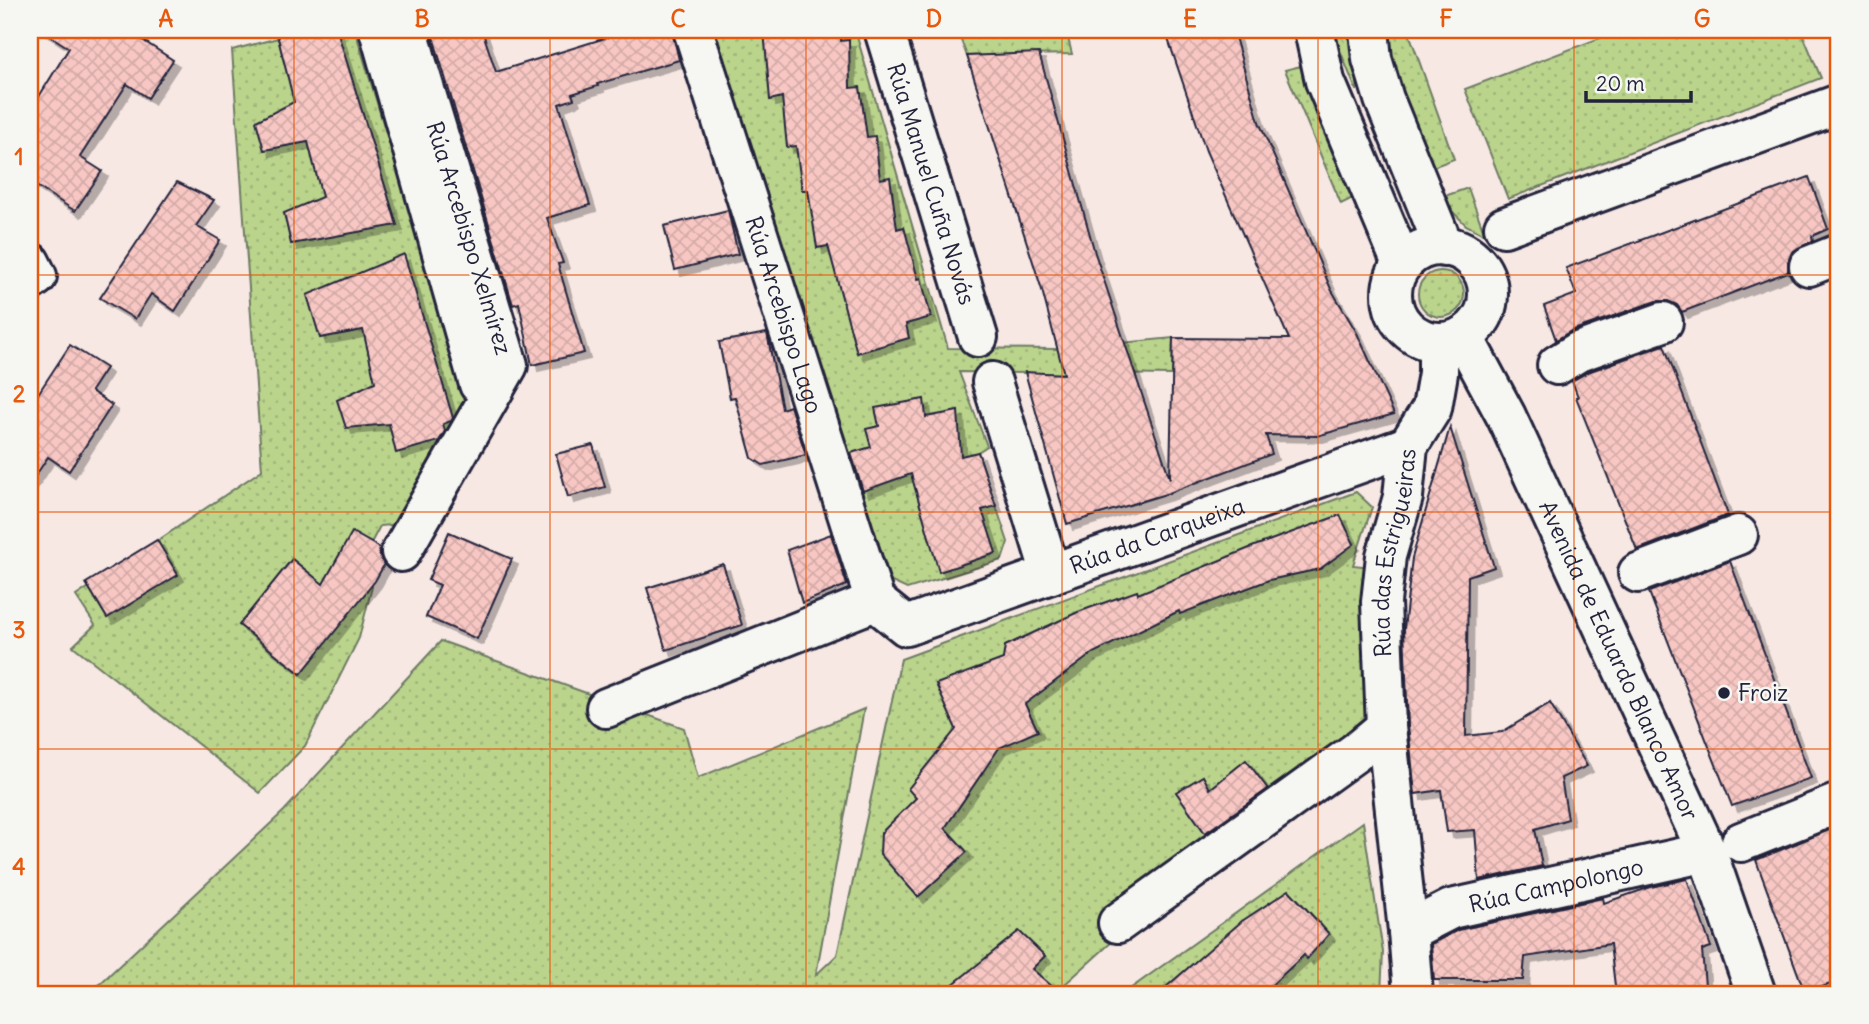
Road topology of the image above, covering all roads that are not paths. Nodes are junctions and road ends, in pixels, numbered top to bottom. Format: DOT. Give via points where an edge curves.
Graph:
graph roads {
  1 [pos="379,30"];
  2 [pos="408,30"];
  3 [pos="693,30"];
  4 [pos="884,30"];
  5 [pos="1314,30"];
  6 [pos="1370,30"];
  7 [pos="418,67"];
  8 [pos="1839,104"];
  9 [pos="409,136"];
  10 [pos="1504,227"];
  11 [pos="1444,247"];
  12 [pos="30,262"];
  13 [pos="1402,264"];
  14 [pos="30,281"];
  15 [pos="1663,322"];
  16 [pos="978,337"];
  17 [pos="1450,339"];
  18 [pos="1557,365"];
  19 [pos="992,382"];
  20 [pos="479,384"];
  21 [pos="1408,446"];
  22 [pos="1738,535"];
  23 [pos="401,552"];
  24 [pos="1637,573"];
  25 [pos="1051,574"];
  26 [pos="875,601"];
  27 [pos="606,708"];
  28 [pos="1386,727"];
  29 [pos="1839,803"];
  30 [pos="1724,847"];
  31 [pos="1118,923"];
  32 [pos="1408,931"];
  33 [pos="1413,994"];
  34 [pos="1756,994"];
  1 -- 9 [label="street, Rúa Arcebispo Xelmírez"];
  2 -- 7 [label="street, Rúa Arcebispo Xelmírez"];
  3 -- 26 [label="street, Rúa Arcebispo Lago"];
  4 -- 16 [label="street, Rúa Manuel Cuña Novás"];
  5 -- 13 [label="street" via="1325,81"];
  6 -- 11 [label="street" via="1372,59 1384,99"];
  7 -- 9 [label="street, Rúa Arcebispo Xelmírez"];
  7 -- 23 [label="street, Rúa Arcebispo Xelmírez" via="508,365"];
  8 -- 10 [label="street"];
  9 -- 20 [label="street, Rúa Arcebispo Xelmírez"];
  11 -- 13 [label="street" via="1428,248"];
  11 -- 17 [label="street" via="1472,258 1487,285 1482,316 1473,328"];
  12 -- 14 [label="street" via="37,276"];
  13 -- 17 [label="street" via="1392,292 1400,322 1425,340"];
  15 -- 18 [label="street" via="1578,352"];
  17 -- 21 [label="street, Rúa das Estrigueiras" via="1432,408"];
  17 -- 30 [label="street, Avenida de Eduardo Blanco Amor" via="1506,416 1576,574"];
  19 -- 25 [label="street"];
  21 -- 25 [label="street, Rúa da Carqueixa"];
  21 -- 28 [label="street, Rúa das Estrigueiras" via="1403,497 1386,556 1381,602"];
  22 -- 24 [label="street"];
  25 -- 26 [label="street, Rúa da Carqueixa" via="906,626"];
  26 -- 27 [label="street"];
  28 -- 31 [label="street"];
  28 -- 32 [label="street, Rúa das Estrigueiras"];
  29 -- 30 [label="street, Rúa Campolongo"];
  30 -- 32 [label="street, Rúa Campolongo" via="1451,909"];
  30 -- 34 [label="street, Avenida de Eduardo Blanco Amor"];
  32 -- 33 [label="street, Rúa das Estrigueiras"];
}
